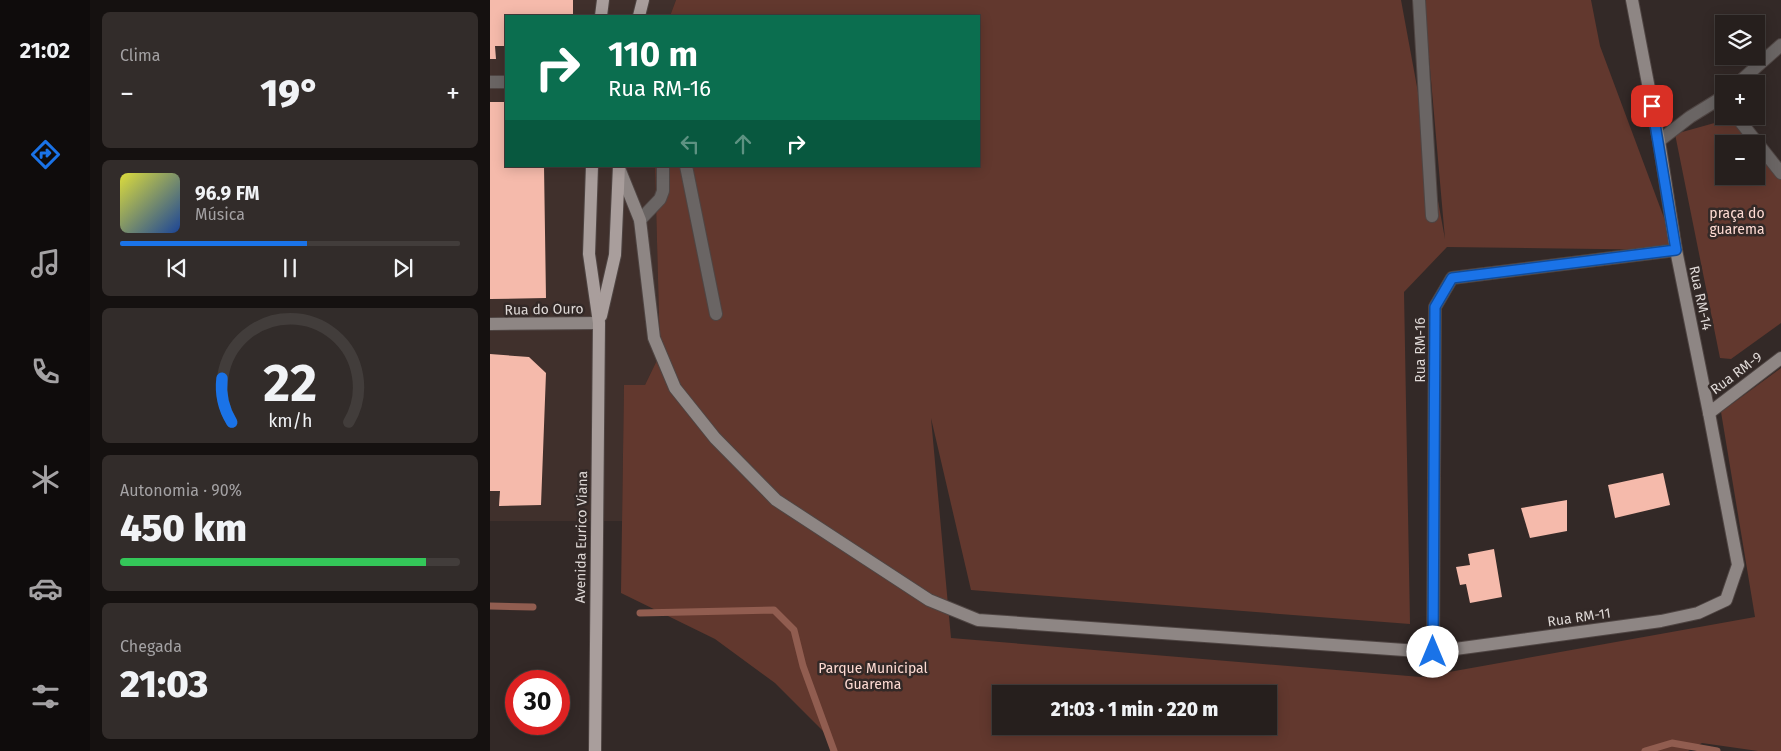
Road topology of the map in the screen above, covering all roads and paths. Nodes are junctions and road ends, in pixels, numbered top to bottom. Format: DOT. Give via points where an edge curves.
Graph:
graph roads {
  1 [pos="603,0"];
  2 [pos="643,0"];
  3 [pos="1419,0"];
  4 [pos="1632,0"];
  5 [pos="601,15"];
  6 [pos="639,15"];
  7 [pos="1781,45"];
  8 [pos="1747,75"];
  9 [pos="490,82"];
  10 [pos="505,82"];
  11 [pos="1715,103"];
  12 [pos="1743,125"];
  13 [pos="1658,141"];
  14 [pos="592,167"];
  15 [pos="619,167"];
  16 [pos="663,167"];
  17 [pos="686,167"];
  18 [pos="1781,173"];
  19 [pos="1432,216"];
  20 [pos="640,220"];
  21 [pos="1676,250"];
  22 [pos="716,314"];
  23 [pos="599,323"];
  24 [pos="490,324"];
  25 [pos="1781,358"];
  26 [pos="1709,413"];
  27 [pos="1726,600"];
  28 [pos="1433,652"];
  29 [pos="594,751"];
  1 -- 5 [label="main road"];
  2 -- 6 [label="main road"];
  3 -- 19 [label="street"];
  4 -- 13 [label="street, Rua RM-14"];
  7 -- 8 [label="street"];
  9 -- 10 [label="street"];
  11 -- 13 [label="street"];
  12 -- 18 [label="street"];
  13 -- 21 [label="street, Rua RM-14"];
  14 -- 23 [label="main road, Avenida Eurico Viana" via="589,254"];
  15 -- 20 [label="street, Rua RM-11"];
  15 -- 23 [label="main road, Avenida Eurico Viana" via="614,255"];
  16 -- 20 [label="street" via="660,199"];
  17 -- 22 [label="street"];
  20 -- 28 [label="street, Rua RM-11" via="654,338 675,388 715,438 776,500 928,600 978,620"];
  21 -- 26 [label="street, Rua RM-14"];
  21 -- 28 [label="street, Rua RM-16" via="1452,278 1435,307"];
  23 -- 24 [label="street, Rua do Ouro"];
  23 -- 29 [label="main road, Avenida Eurico Viana"];
  25 -- 26 [label="street, Rua RM-9"];
  26 -- 27 [label="street, Rua RM-14" via="1738,565"];
  27 -- 28 [label="street, Rua RM-11" via="1698,613 1661,621"];
}
